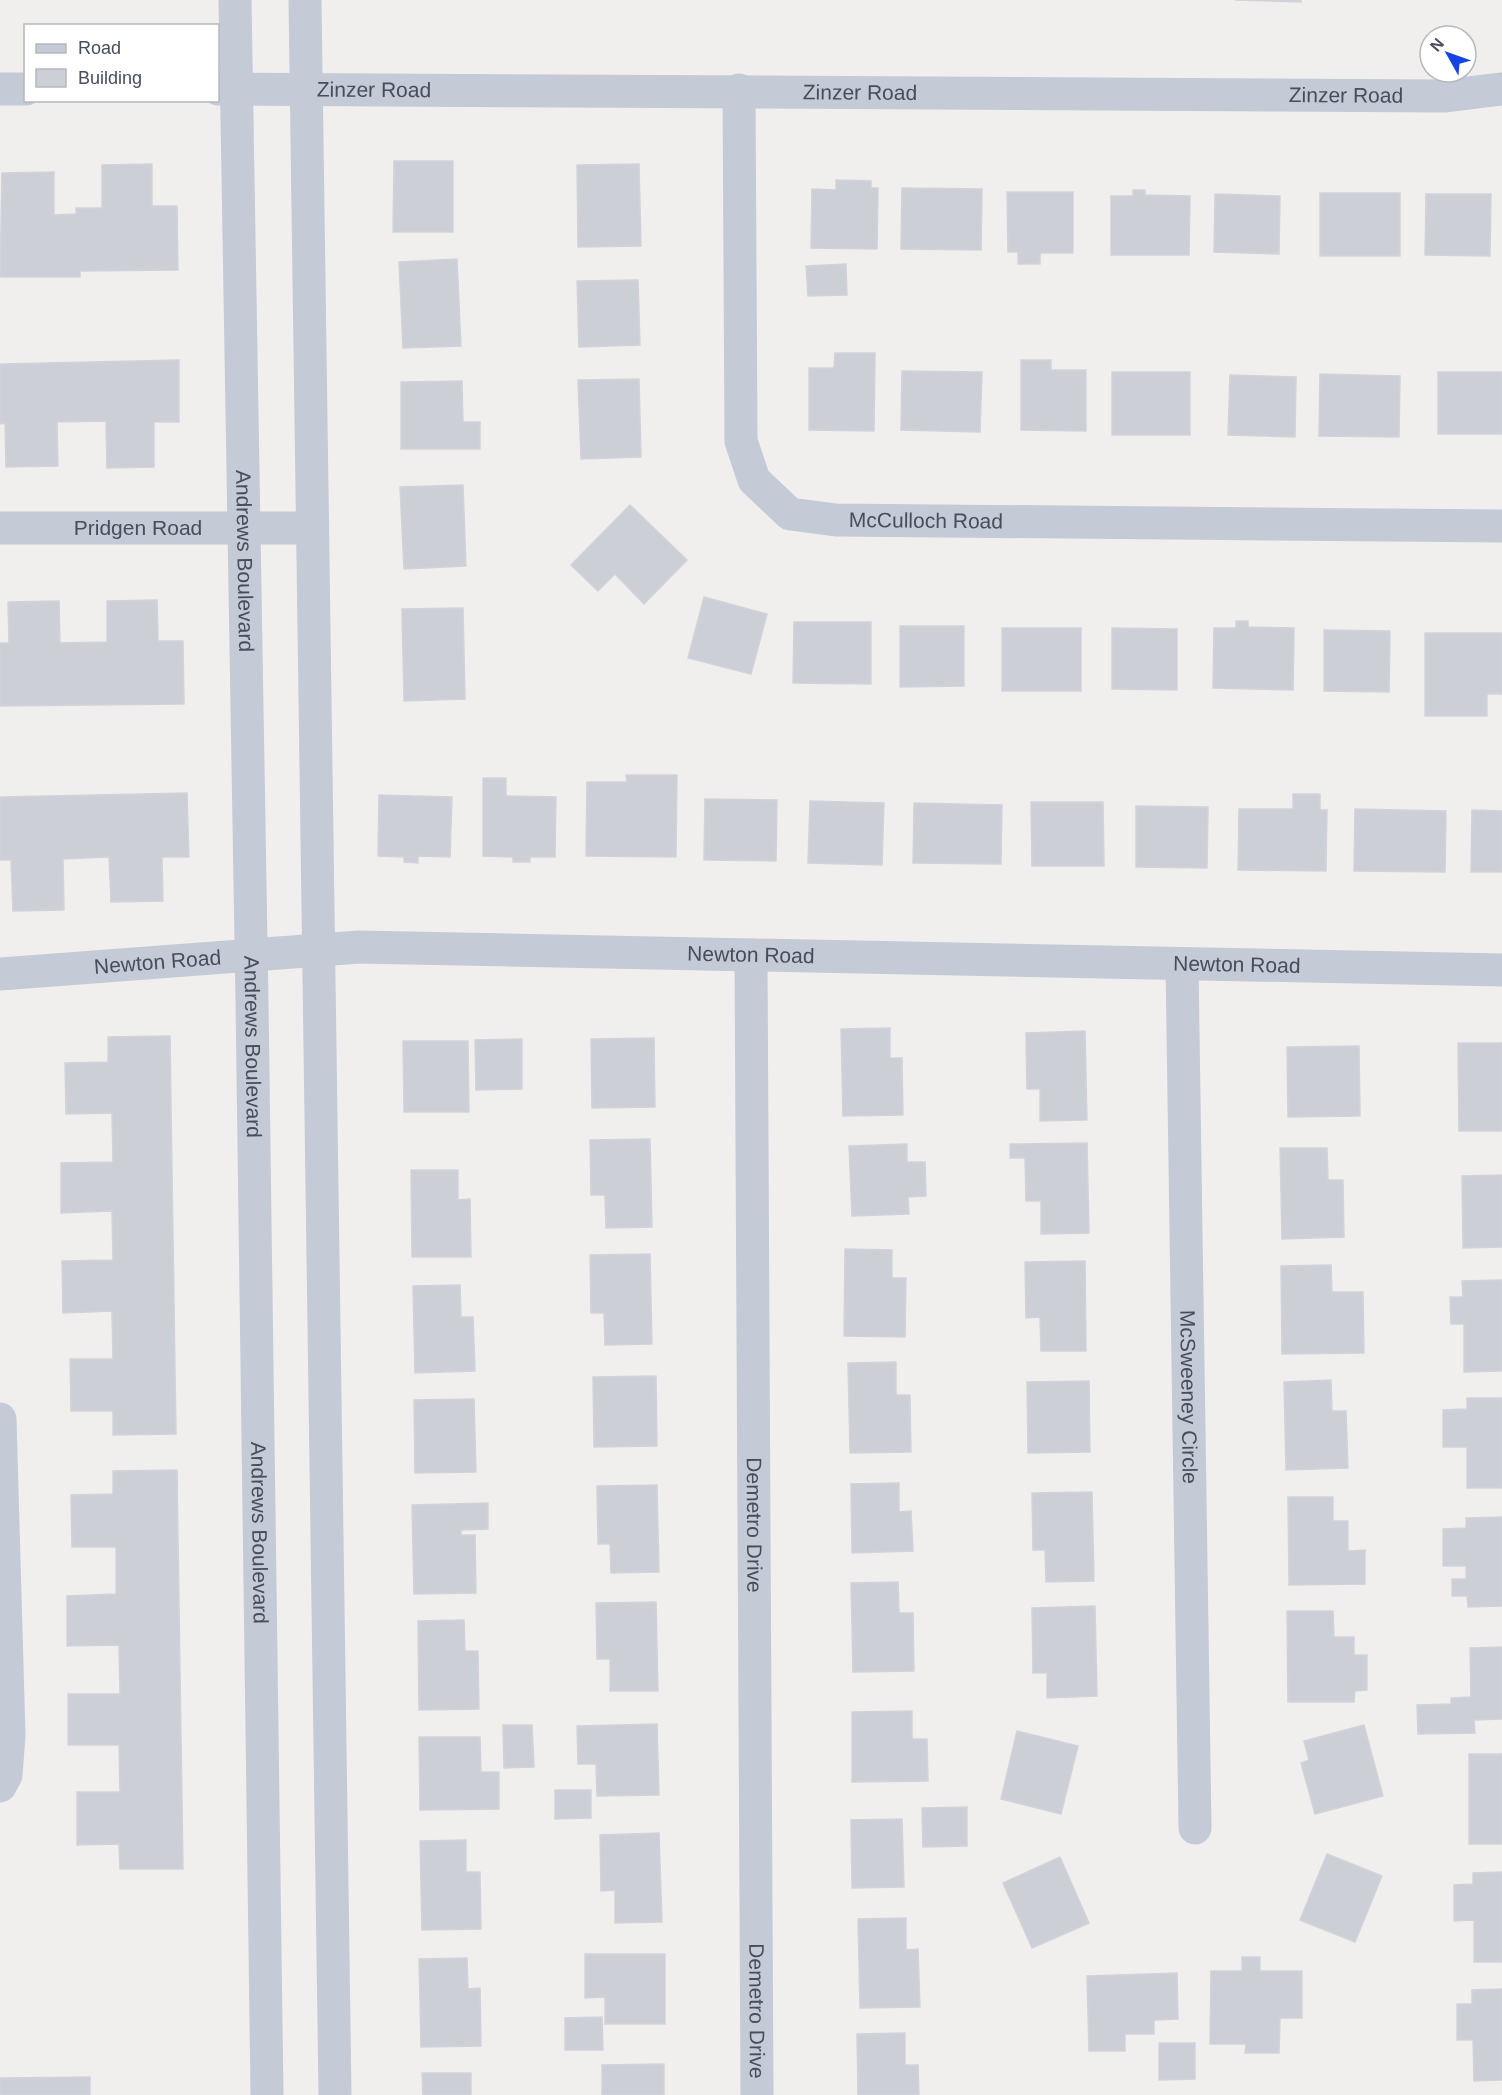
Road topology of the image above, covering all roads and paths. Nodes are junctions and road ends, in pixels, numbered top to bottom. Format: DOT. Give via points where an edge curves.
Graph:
graph roads {
  1 [pos="235,0"];
  2 [pos="305,0"];
  3 [pos="306,88"];
  4 [pos="0,89"];
  5 [pos="24,89"];
  6 [pos="227,89"];
  7 [pos="1502,89"];
  8 [pos="739,90"];
  9 [pos="1502,526"];
  10 [pos="0,528"];
  11 [pos="243,528"];
  12 [pos="312,528"];
  13 [pos="319,950"];
  14 [pos="252,956"];
  15 [pos="751,956"];
  16 [pos="1182,965"];
  17 [pos="1502,970"];
  18 [pos="0,974"];
  19 [pos="0,1419"];
  20 [pos="0,1786"];
  21 [pos="1195,1828"];
  22 [pos="267,2095"];
  23 [pos="335,2095"];
  24 [pos="757,2095"];
  1 -- 6 [label="street, Andrews Boulevard"];
  2 -- 3 [label="street"];
  3 -- 6 [label="street, Zinzer Road"];
  3 -- 8 [label="street, Zinzer Road"];
  3 -- 12 [label="street"];
  4 -- 5 [label="street"];
  6 -- 11 [label="street, Andrews Boulevard"];
  7 -- 8 [label="street, Zinzer Road" via="1444,96"];
  8 -- 9 [label="street, McCulloch Road" via="741,441 754,480 790,514 836,520"];
  10 -- 11 [label="street, Pridgen Road"];
  11 -- 12 [label="street, Pridgen Road"];
  11 -- 14 [label="street, Andrews Boulevard"];
  12 -- 13 [label="street"];
  13 -- 14 [label="street, Newton Road"];
  13 -- 15 [label="street, Newton Road" via="371,947"];
  13 -- 23 [label="street"];
  14 -- 18 [label="street, Newton Road"];
  14 -- 22 [label="street, Andrews Boulevard"];
  15 -- 16 [label="street, Newton Road"];
  15 -- 24 [label="street, Demetro Drive"];
  16 -- 17 [label="street, Newton Road"];
  16 -- 21 [label="street, McSweeney Circle"];
  19 -- 20 [label="street" via="9,1735 6,1775"];
}
